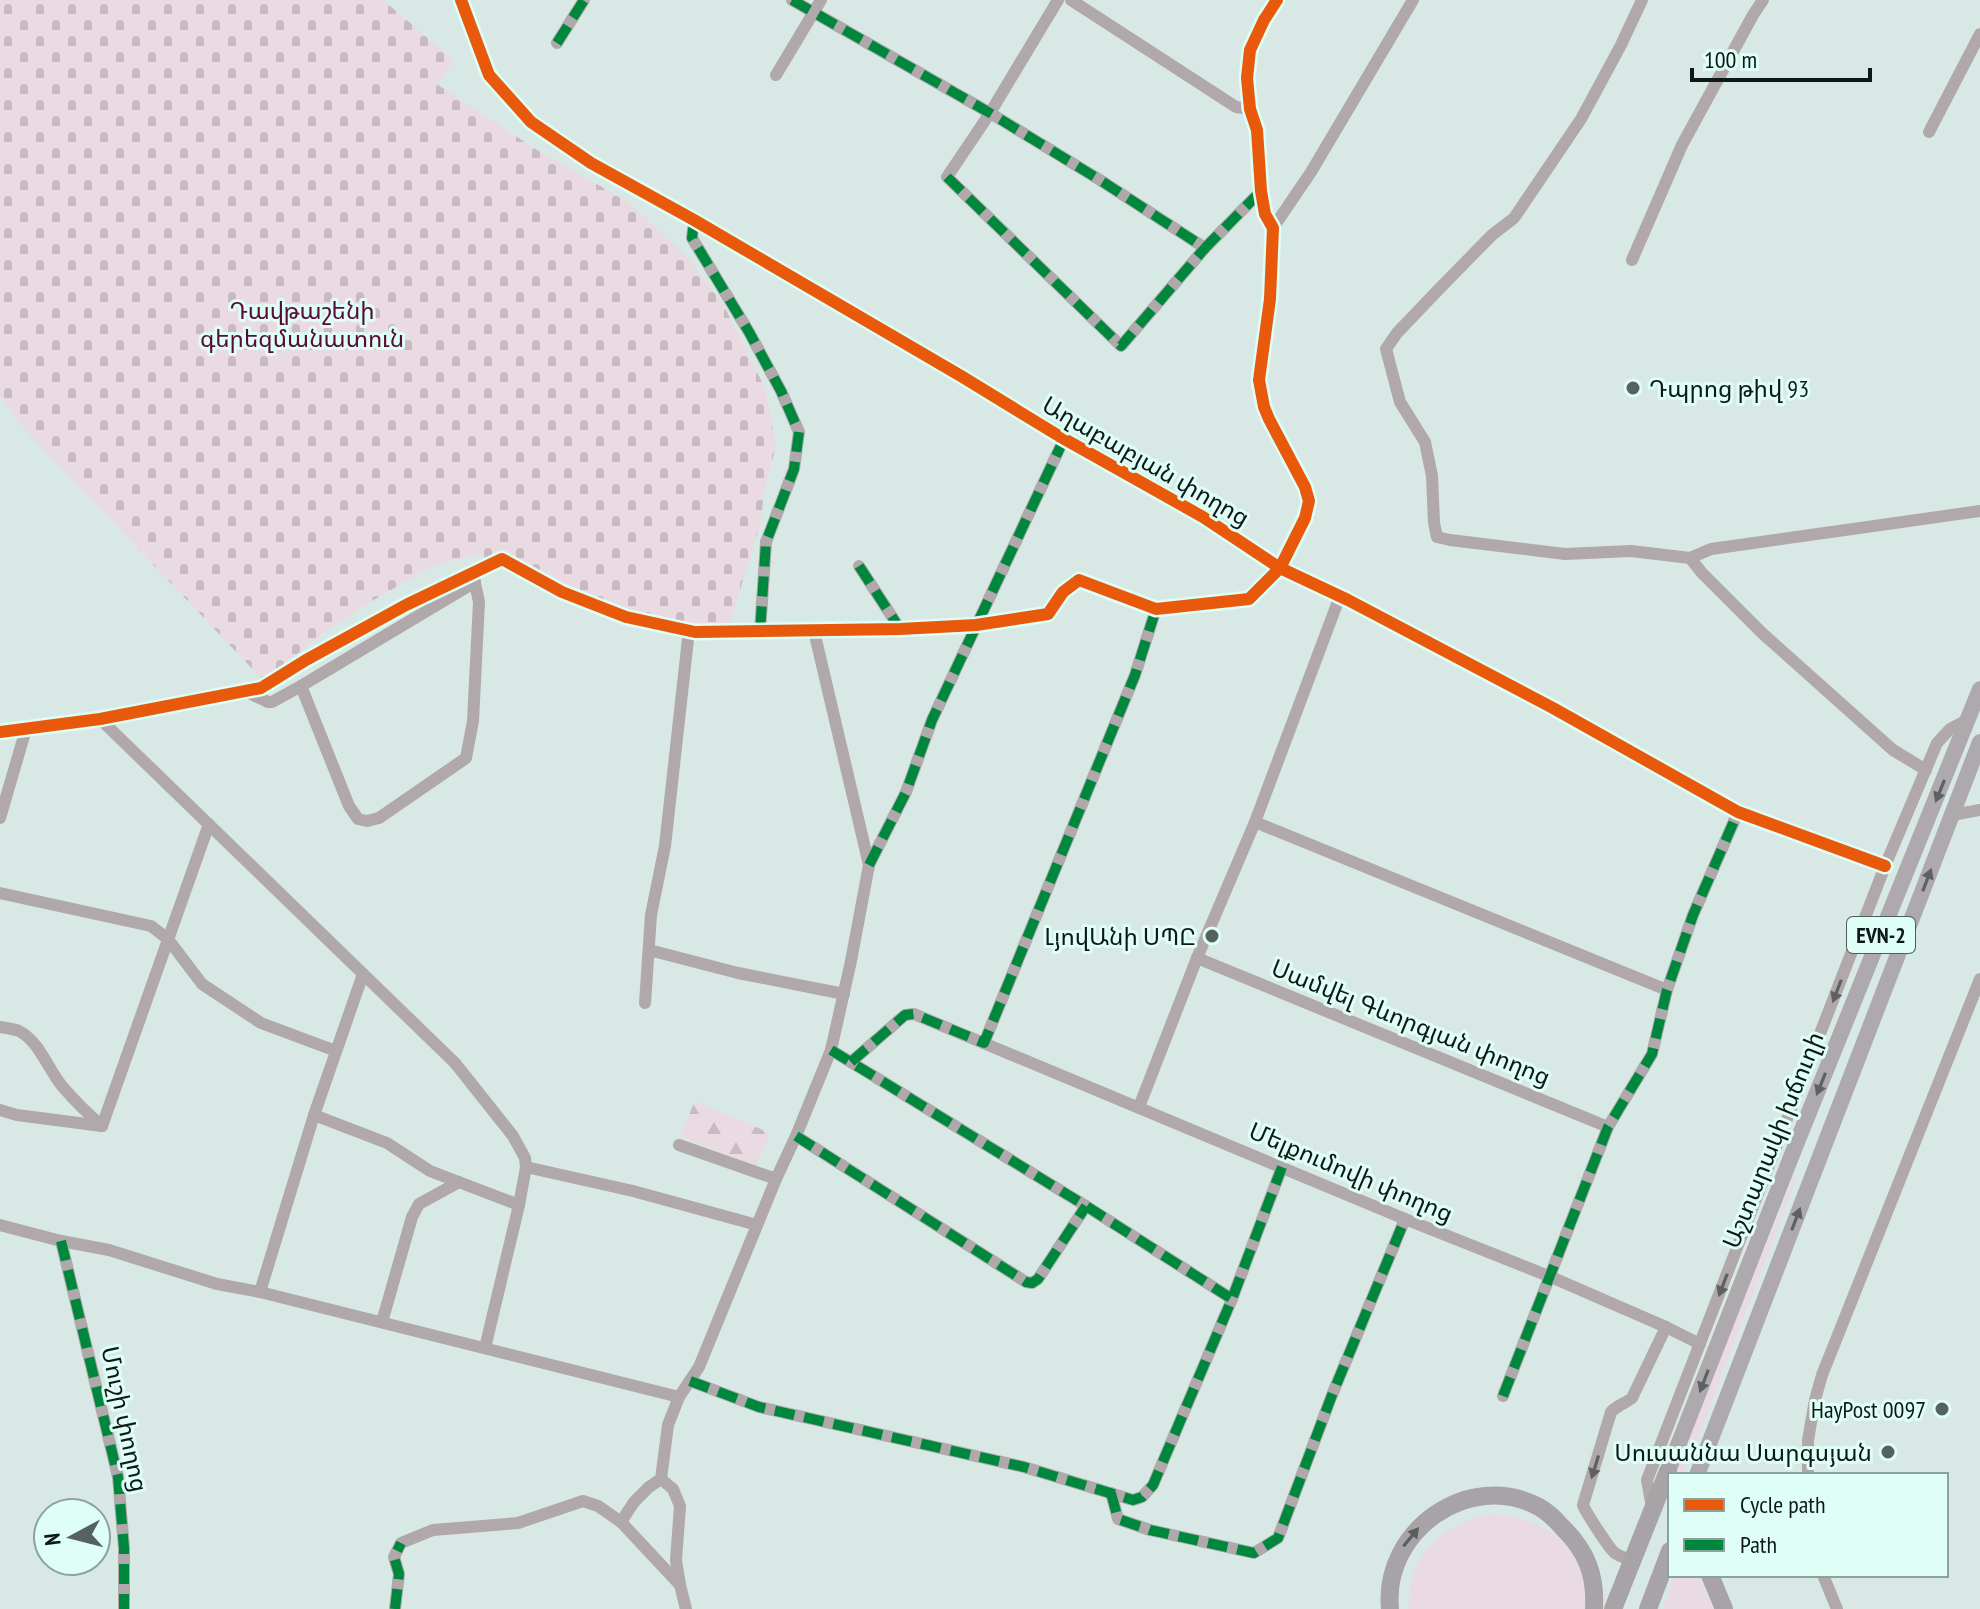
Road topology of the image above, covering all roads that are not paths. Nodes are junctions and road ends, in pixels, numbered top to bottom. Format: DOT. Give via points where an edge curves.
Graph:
graph roads {
  1 [pos="461,0"];
  2 [pos="584,0"];
  3 [pos="792,0"];
  4 [pos="821,0"];
  5 [pos="1058,0"];
  6 [pos="1071,0"];
  7 [pos="1277,0"];
  8 [pos="1413,0"];
  9 [pos="1642,0"];
  10 [pos="1763,0"];
  11 [pos="813,13"];
  12 [pos="1980,34"];
  13 [pos="557,43"];
  14 [pos="776,75"];
  15 [pos="1250,109"];
  16 [pos="990,113"];
  17 [pos="1929,132"];
  18 [pos="1261,191"];
  19 [pos="694,220"];
  20 [pos="1273,228"];
  21 [pos="1205,248"];
  22 [pos="1632,260"];
  23 [pos="1064,439"];
  24 [pos="1980,511"];
  25 [pos="1690,558"];
  26 [pos="859,566"];
  27 [pos="1280,568"];
  28 [pos="474,578"];
  29 [pos="1340,596"];
  30 [pos="1156,609"];
  31 [pos="976,625"];
  32 [pos="900,629"];
  33 [pos="689,630"];
  34 [pos="814,631"];
  35 [pos="760,632"];
  36 [pos="301,686"];
  37 [pos="1980,689"];
  38 [pos="244,690"];
  39 [pos="100,719"];
  40 [pos="1969,719"];
  41 [pos="26,729"];
  42 [pos="0,732"];
  43 [pos="1980,742"];
  44 [pos="1926,770"];
  45 [pos="1980,810"];
  46 [pos="1738,812"];
  47 [pos="1952,815"];
  48 [pos="0,818"];
  49 [pos="1255,822"];
  50 [pos="209,824"];
  51 [pos="869,865"];
  52 [pos="1885,866"];
  53 [pos="0,893"];
  54 [pos="168,939"];
  55 [pos="649,950"];
  56 [pos="1197,958"];
  57 [pos="363,974"];
  58 [pos="1980,979"];
  59 [pos="1667,990"];
  60 [pos="844,994"];
  61 [pos="645,1003"];
  62 [pos="0,1027"];
  63 [pos="984,1043"];
  64 [pos="831,1050"];
  65 [pos="336,1051"];
  66 [pos="851,1062"];
  67 [pos="1139,1107"];
  68 [pos="0,1110"];
  69 [pos="314,1115"];
  70 [pos="102,1126"];
  71 [pos="1608,1127"];
  72 [pos="796,1136"];
  73 [pos="679,1145"];
  74 [pos="1793,1152"];
  75 [pos="1818,1162"];
  76 [pos="526,1167"];
  77 [pos="1282,1167"];
  78 [pos="776,1179"];
  79 [pos="459,1182"];
  80 [pos="519,1205"];
  81 [pos="1086,1206"];
  82 [pos="1405,1219"];
  83 [pos="0,1225"];
  84 [pos="757,1225"];
  85 [pos="61,1241"];
  86 [pos="1551,1277"];
  87 [pos="260,1292"];
  88 [pos="1232,1299"];
  89 [pos="382,1322"];
  90 [pos="1666,1327"];
  91 [pos="1700,1344"];
  92 [pos="485,1348"];
  93 [pos="690,1381"];
  94 [pos="1503,1396"];
  95 [pos="679,1397"];
  96 [pos="1668,1471"];
  97 [pos="1698,1473"];
  98 [pos="1808,1473"];
  99 [pos="661,1479"];
  100 [pos="1111,1493"];
  101 [pos="1653,1510"];
  102 [pos="621,1522"];
  103 [pos="1668,1556"];
  104 [pos="1633,1561"];
  105 [pos="1711,1577"];
  106 [pos="1824,1577"];
  107 [pos="680,1585"];
  108 [pos="124,1609"];
  109 [pos="395,1609"];
  110 [pos="686,1609"];
  111 [pos="1390,1609"];
  112 [pos="1594,1609"];
  113 [pos="1613,1609"];
  114 [pos="1648,1609"];
  115 [pos="1724,1609"];
  116 [pos="1837,1609"];
  1 -- 19 [label="street, Աղաբաբյան փողոց" via="489,75 531,122 591,163"];
  2 -- 13 [label="street"];
  3 -- 11 [label="street"];
  4 -- 11 [label="street"];
  5 -- 16 [label="street"];
  6 -- 15 [label="street" via="1236,107"];
  7 -- 15 [label="street" via="1250,50"];
  8 -- 20 [label="street"];
  9 -- 25 [label="street" via="1581,119 1514,218 1440,288 1386,349 1400,402 1425,442 1437,537 1565,554 1631,551"];
  10 -- 22 [label="street" via="1682,145"];
  11 -- 14 [label="street"];
  11 -- 16 [label="street"];
  12 -- 17 [label="street"];
  15 -- 18 [label="street" via="1257,130"];
  16 -- 21 [label="street"];
  16 -- 21 [label="street" via="947,177 1121,346"];
  18 -- 20 [label="street"];
  18 -- 21 [label="street"];
  19 -- 23 [label="street, Աղաբաբյան փողոց"];
  19 -- 35 [label="street" via="692,238 749,332 799,432 794,469 766,542"];
  20 -- 27 [label="street" via="1259,380 1269,419 1309,501"];
  23 -- 27 [label="street, Աղաբաբյան փողոց" via="1203,517"];
  23 -- 31 [label="street"];
  24 -- 25 [label="street" via="1711,549"];
  25 -- 44 [label="street" via="1762,633 1893,750"];
  26 -- 32 [label="street"];
  27 -- 29 [label="street, Աղաբաբյան փողոց"];
  27 -- 30 [label="street" via="1249,599"];
  28 -- 33 [label="street" via="502,559 562,592 626,617"];
  28 -- 36 [label="street"];
  28 -- 36 [label="street" via="479,614 466,758 388,813 367,821 358,819 349,806"];
  28 -- 38 [label="street" via="406,605 261,688"];
  29 -- 46 [label="street, Աղաբաբյան փողոց"];
  29 -- 49 [label="street"];
  30 -- 31 [label="street" via="1079,580 1048,614"];
  30 -- 63 [label="street" via="1135,675"];
  31 -- 32 [label="street"];
  31 -- 51 [label="street" via="906,792"];
  32 -- 34 [label="street"];
  33 -- 35 [label="street"];
  33 -- 55 [label="street"];
  34 -- 35 [label="street"];
  34 -- 51 [label="street"];
  36 -- 38 [label="street" via="268,702"];
  37 -- 40 [label="main road, Աշտարակի խճուղի / EVN-2"];
  38 -- 39 [label="street"];
  39 -- 41 [label="street"];
  39 -- 50 [label="street"];
  40 -- 44 [label="street" via="1943,735"];
  40 -- 74 [label="main road, Աշտարակի խճուղի / EVN-2, one-way"];
  41 -- 42 [label="street"];
  41 -- 48 [label="street"];
  43 -- 47 [label="main road, Աշտարակի խճուղի / EVN-2"];
  44 -- 52 [label="street"];
  45 -- 47 [label="street"];
  46 -- 52 [label="street, Աղաբաբյան փողոց"];
  46 -- 59 [label="street"];
  75 -- 47 [label="main road, Աշտարակի խճուղի / EVN-2, one-way"];
  49 -- 56 [label="street"];
  49 -- 59 [label="street"];
  50 -- 54 [label="street"];
  50 -- 57 [label="street"];
  51 -- 60 [label="street"];
  52 -- 91 [label="street, one-way"];
  53 -- 54 [label="street" via="151,926"];
  54 -- 65 [label="street" via="202,984 261,1023"];
  54 -- 70 [label="street"];
  55 -- 60 [label="street"];
  55 -- 61 [label="street"];
  56 -- 67 [label="street"];
  56 -- 71 [label="street, Սամվել Գևորգյան փողոց"];
  57 -- 65 [label="street"];
  57 -- 76 [label="street" via="455,1063 513,1136"];
  58 -- 98 [label="street" via="1822,1375 1808,1440"];
  59 -- 71 [label="street" via="1652,1054"];
  60 -- 64 [label="street"];
  62 -- 70 [label="street" via="27,1038 60,1084"];
  63 -- 66 [label="street, Մելքումովի փողոց" via="905,1015"];
  63 -- 67 [label="street, Մելքումովի փողոց"];
  64 -- 66 [label="street"];
  64 -- 72 [label="street"];
  65 -- 69 [label="street"];
  66 -- 81 [label="street"];
  67 -- 77 [label="street, Մելքումովի փողոց"];
  68 -- 70 [label="street"];
  69 -- 79 [label="street" via="387,1143 430,1171"];
  69 -- 87 [label="street"];
  71 -- 86 [label="street"];
  72 -- 78 [label="street"];
  72 -- 81 [label="street" via="1026,1282 1038,1279"];
  73 -- 78 [label="street"];
  74 -- 75 [label="main road"];
  74 -- 96 [label="main road, Աշտարակի խճուղի / EVN-2, one-way"];
  97 -- 75 [label="main road, Աշտարակի խճուղի / EVN-2, one-way"];
  76 -- 80 [label="street"];
  76 -- 84 [label="street"];
  77 -- 82 [label="street, Մելքումովի փողոց"];
  77 -- 88 [label="street"];
  78 -- 84 [label="street"];
  79 -- 80 [label="street"];
  79 -- 89 [label="street" via="419,1204"];
  80 -- 92 [label="street"];
  81 -- 88 [label="street"];
  82 -- 86 [label="street, Մելքումովի փողոց"];
  82 -- 100 [label="street" via="1278,1538 1254,1553 1150,1530 1118,1519"];
  83 -- 85 [label="street"];
  84 -- 93 [label="street"];
  85 -- 87 [label="street"];
  85 -- 108 [label="street, Մուշի փողոց" via="118,1477"];
  86 -- 90 [label="street, Մելքումովի փողոց"];
  86 -- 94 [label="street"];
  87 -- 89 [label="street"];
  88 -- 100 [label="street" via="1153,1485 1133,1500"];
  89 -- 92 [label="street"];
  90 -- 91 [label="street, Մելքումովի փողոց"];
  90 -- 104 [label="street, one-way" via="1632,1398 1611,1412 1583,1505 1609,1548"];
  91 -- 101 [label="street" via="1647,1480"];
  92 -- 95 [label="street"];
  93 -- 95 [label="street"];
  93 -- 100 [label="street" via="759,1407 1024,1467"];
  95 -- 99 [label="street" via="668,1425"];
  96 -- 101 [label="highway, Աշտարակի խճուղի / EVN-2"];
  99 -- 102 [label="street" via="634,1502"];
  99 -- 107 [label="street" via="673,1489 680,1506"];
  101 -- 104 [label="highway, Աշտարակի խճուղի / EVN-2"];
  102 -- 107 [label="street"];
  102 -- 109 [label="street" via="583,1501 518,1523 433,1530 401,1543 394,1557 399,1574"];
  103 -- 114 [label="highway"];
  104 -- 113 [label="highway, Աշտարակի խճուղի / EVN-2"];
  105 -- 115 [label="highway"];
  106 -- 116 [label="street"];
  107 -- 110 [label="street"];
  111 -- 112 [label="highway, one-way" via="1392,1570 1418,1527 1437,1512 1488,1496 1539,1507 1572,1536 1590,1567"];
}
